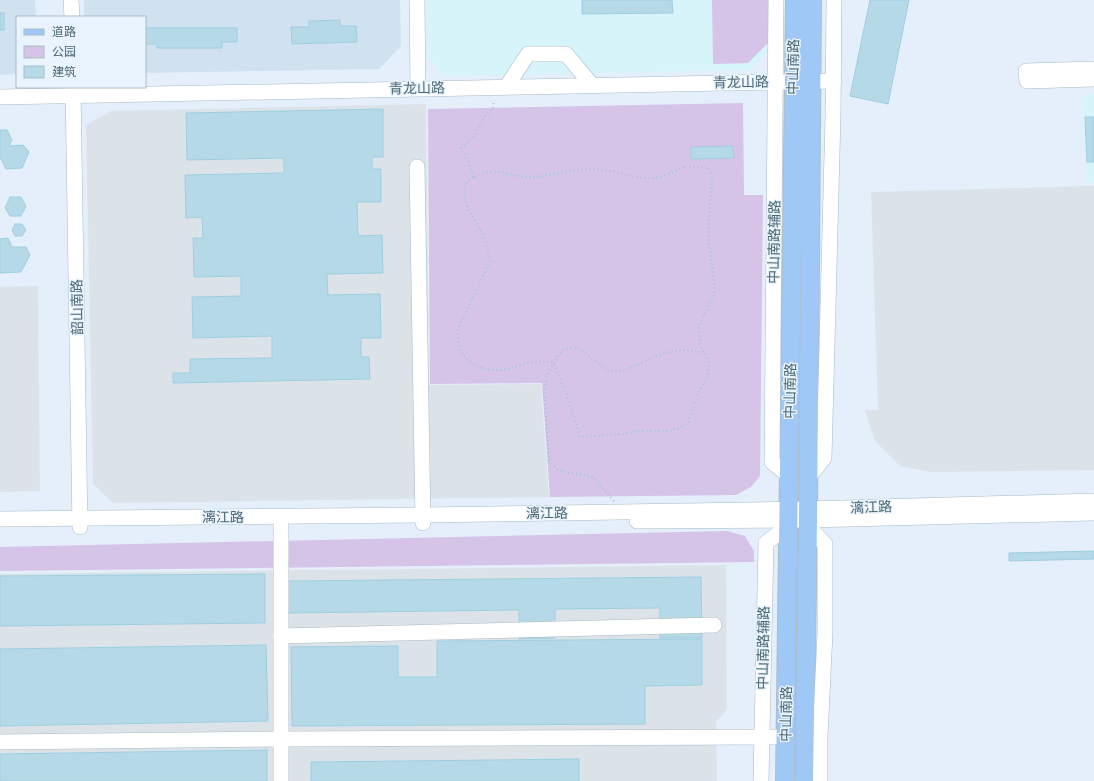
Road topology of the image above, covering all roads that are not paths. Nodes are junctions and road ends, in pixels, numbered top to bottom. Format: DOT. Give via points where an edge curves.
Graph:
graph roads {
  1 [pos="71,0"];
  2 [pos="417,0"];
  3 [pos="776,0"];
  4 [pos="795,0"];
  5 [pos="812,0"];
  6 [pos="834,0"];
  7 [pos="72,16"];
  8 [pos="1094,69"];
  9 [pos="1094,80"];
  10 [pos="811,81"];
  11 [pos="834,81"];
  12 [pos="784,82"];
  13 [pos="592,85"];
  14 [pos="501,86"];
  15 [pos="418,88"];
  16 [pos="73,91"];
  17 [pos="0,96"];
  18 [pos="417,167"];
  19 [pos="808,478"];
  20 [pos="1094,501"];
  21 [pos="1094,513"];
  22 [pos="788,518"];
  23 [pos="808,518"];
  24 [pos="0,519"];
  25 [pos="423,519"];
  26 [pos="80,522"];
  27 [pos="281,524"];
  28 [pos="0,529"];
  29 [pos="714,625"];
  30 [pos="281,636"];
  31 [pos="761,737"];
  32 [pos="786,737"];
  33 [pos="812,737"];
  34 [pos="281,739"];
  35 [pos="0,742"];
  36 [pos="281,781"];
  37 [pos="761,781"];
  38 [pos="785,781"];
  39 [pos="804,781"];
  40 [pos="820,781"];
  1 -- 7 [label="street"];
  2 -- 15 [label="street"];
  3 -- 12 [label="street"];
  4 -- 12 [label="main road, 中山南路"];
  5 -- 10 [label="main road, 中山南路"];
  6 -- 11 [label="street"];
  8 -- 9 [label="street" via="1026,71 1028,81"];
  10 -- 11 [label="street, 青龙山路"];
  10 -- 12 [label="street, 青龙山路"];
  10 -- 19 [label="main road, 中山南路"];
  11 -- 19 [label="street" via="824,458"];
  12 -- 13 [label="street, 青龙山路"];
  12 -- 22 [label="main road, 中山南路"];
  13 -- 14 [label="street, 青龙山路"];
  13 -- 14 [label="street" via="566,54 528,54"];
  14 -- 15 [label="street, 青龙山路"];
  15 -- 16 [label="street, 青龙山路"];
  16 -- 17 [label="street, 青龙山路"];
  16 -- 26 [label="street, 韶山南路"];
  18 -- 25 [label="street"];
  19 -- 23 [label="main road, 中山南路"];
  20 -- 23 [label="street, 漓江路"];
  21 -- 23 [label="street, 漓江路"];
  22 -- 23 [label="street, 漓江路"];
  22 -- 25 [label="street, 漓江路"];
  22 -- 25 [label="street, 漓江路" via="616,512"];
  22 -- 31 [label="street, 中山南路辅路" via="766,543"];
  22 -- 32 [label="main road, 中山南路"];
  23 -- 33 [label="main road, 中山南路"];
  24 -- 26 [label="street, 漓江路"];
  25 -- 26 [label="street, 漓江路"];
  25 -- 27 [label="street, 漓江路"];
  26 -- 27 [label="street, 漓江路"];
  26 -- 28 [label="street, 漓江路"];
  27 -- 30 [label="street"];
  29 -- 30 [label="street"];
  30 -- 34 [label="street"];
  31 -- 32 [label="street"];
  31 -- 34 [label="street"];
  31 -- 37 [label="street, 中山南路辅路"];
  32 -- 33 [label="main road"];
  32 -- 38 [label="main road, 中山南路"];
  33 -- 39 [label="main road, 中山南路"];
  33 -- 40 [label="street"];
  34 -- 35 [label="street"];
  34 -- 36 [label="street"];
}
